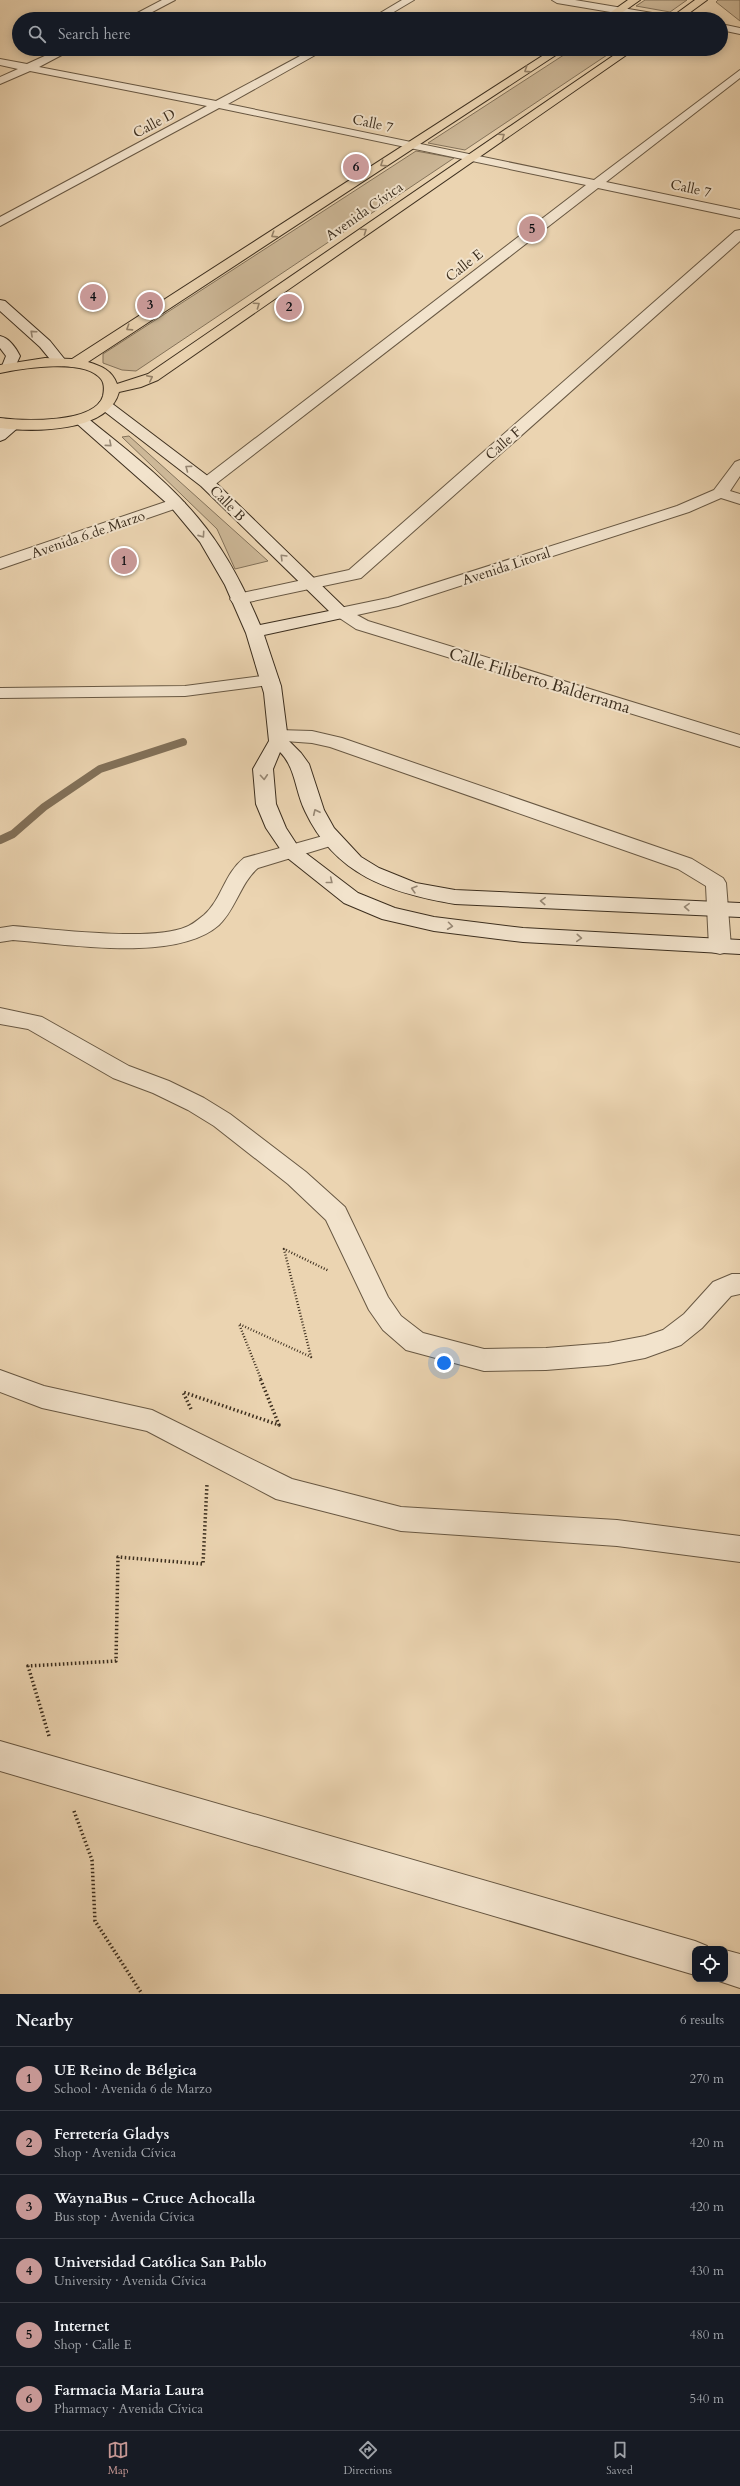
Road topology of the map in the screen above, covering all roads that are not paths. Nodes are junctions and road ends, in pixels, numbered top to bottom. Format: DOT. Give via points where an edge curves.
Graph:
graph roads {
  1 [pos="170,0"];
  2 [pos="409,0"];
  3 [pos="557,0"];
  4 [pos="635,0"];
  5 [pos="702,0"];
  6 [pos="619,10"];
  7 [pos="145,12"];
  8 [pos="388,12"];
  9 [pos="616,12"];
  10 [pos="630,12"];
  11 [pos="684,12"];
  12 [pos="728,28"];
  13 [pos="740,30"];
  14 [pos="54,56"];
  15 [pos="308,56"];
  16 [pos="549,56"];
  17 [pos="620,56"];
  18 [pos="0,62"];
  19 [pos="29,68"];
  20 [pos="740,73"];
  21 [pos="0,81"];
  22 [pos="219,105"];
  23 [pos="411,146"];
  24 [pos="470,158"];
  25 [pos="596,184"];
  26 [pos="740,214"];
  27 [pos="0,222"];
  28 [pos="740,234"];
  29 [pos="0,304"];
  30 [pos="0,340"];
  31 [pos="60,361"];
  32 [pos="76,363"];
  33 [pos="4,367"];
  34 [pos="112,389"];
  35 [pos="104,405"];
  36 [pos="80,419"];
  37 [pos="4,427"];
  38 [pos="740,465"];
  39 [pos="207,483"];
  40 [pos="720,493"];
  41 [pos="740,499"];
  42 [pos="177,503"];
  43 [pos="0,564"];
  44 [pos="311,584"];
  45 [pos="239,599"];
  46 [pos="342,613"];
  47 [pos="254,632"];
  48 [pos="270,680"];
  49 [pos="0,693"];
  50 [pos="278,739"];
  51 [pos="740,742"];
  52 [pos="330,840"];
  53 [pos="292,852"];
  54 [pos="717,909"];
  55 [pos="740,910"];
  56 [pos="0,935"];
  57 [pos="730,947"];
  58 [pos="0,1016"];
  59 [pos="740,1284"];
  60 [pos="0,1381"];
  61 [pos="740,1549"];
  62 [pos="0,1756"];
  63 [pos="692,1957"];
  64 [pos="728,1968"];
  65 [pos="740,1972"];
  1 -- 7 [label="street"];
  2 -- 8 [label="street"];
  3 -- 6 [label="street"];
  4 -- 6 [label="main road"];
  5 -- 11 [label="main road"];
  6 -- 9 [label="main road"];
  6 -- 10 [label="street"];
  12 -- 13 [label="street"];
  14 -- 19 [label="street"];
  15 -- 22 [label="street, Calle D"];
  16 -- 23 [label="main road, Avenida Cívica, one-way"];
  24 -- 17 [label="main road, Avenida Cívica, one-way"];
  18 -- 19 [label="street, Calle 7"];
  19 -- 21 [label="street"];
  19 -- 22 [label="street, Calle 7"];
  20 -- 25 [label="street, Calle E"];
  22 -- 23 [label="street, Calle 7"];
  22 -- 27 [label="street, Calle D"];
  23 -- 24 [label="street, Calle 7"];
  23 -- 32 [label="main road, Avenida Cívica, one-way"];
  24 -- 25 [label="street, Calle 7"];
  34 -- 24 [label="main road, Avenida Cívica, one-way" via="153,377"];
  25 -- 26 [label="street, Calle 7"];
  25 -- 39 [label="street, Calle E"];
  28 -- 44 [label="street, Calle F" via="355,574"];
  31 -- 29 [label="street, one-way"];
  30 -- 33 [label="street" via="13,356"];
  31 -- 32 [label="main road"];
  31 -- 33 [label="main road"];
  32 -- 34 [label="main road" via="101,372 109,379"];
  34 -- 35 [label="main road" via="110,398"];
  35 -- 36 [label="main road"];
  39 -- 35 [label="street, Calle B, one-way"];
  36 -- 37 [label="main road" via="44,426"];
  36 -- 42 [label="street, one-way"];
  38 -- 40 [label="street"];
  44 -- 39 [label="street, Calle B, one-way"];
  40 -- 41 [label="street"];
  40 -- 46 [label="street, Avenida Litoral" via="683,509 392,602"];
  42 -- 43 [label="street, Avenida 6 de Marzo"];
  42 -- 45 [label="street, one-way" via="202,535"];
  44 -- 45 [label="street, Calle F"];
  44 -- 46 [label="street, Calle B"];
  45 -- 47 [label="street"];
  46 -- 47 [label="street, Avenida Litoral"];
  46 -- 51 [label="street, Calle Filiberto Balderrama" via="362,625"];
  47 -- 48 [label="street"];
  48 -- 49 [label="street" via="185,690"];
  48 -- 50 [label="street"];
  52 -- 50 [label="street, one-way" via="314,810 299,763 292,751"];
  50 -- 53 [label="street, one-way" via="263,769 266,804 276,828"];
  50 -- 54 [label="street" via="312,737 335,742 685,864 716,883"];
  52 -- 53 [label="street"];
  54 -- 52 [label="street, one-way" via="433,894 376,875 342,853"];
  53 -- 56 [label="street" via="264,858 246,867 240,872 234,888 212,919 194,932 172,938 127,941"];
  53 -- 57 [label="street, one-way" via="350,898 389,914 434,924 523,934"];
  54 -- 55 [label="street"];
  54 -- 57 [label="street"];
  58 -- 59 [label="street" via="34,1022 121,1072 196,1104 222,1120 297,1178 336,1214 378,1303 392,1323 415,1342 484,1360 592,1355 645,1347 672,1338 693,1321 722,1288"];
  60 -- 61 [label="street" via="42,1397 152,1421 286,1490 401,1520 617,1533"];
  62 -- 63 [label="street"];
  64 -- 65 [label="street"];
}
